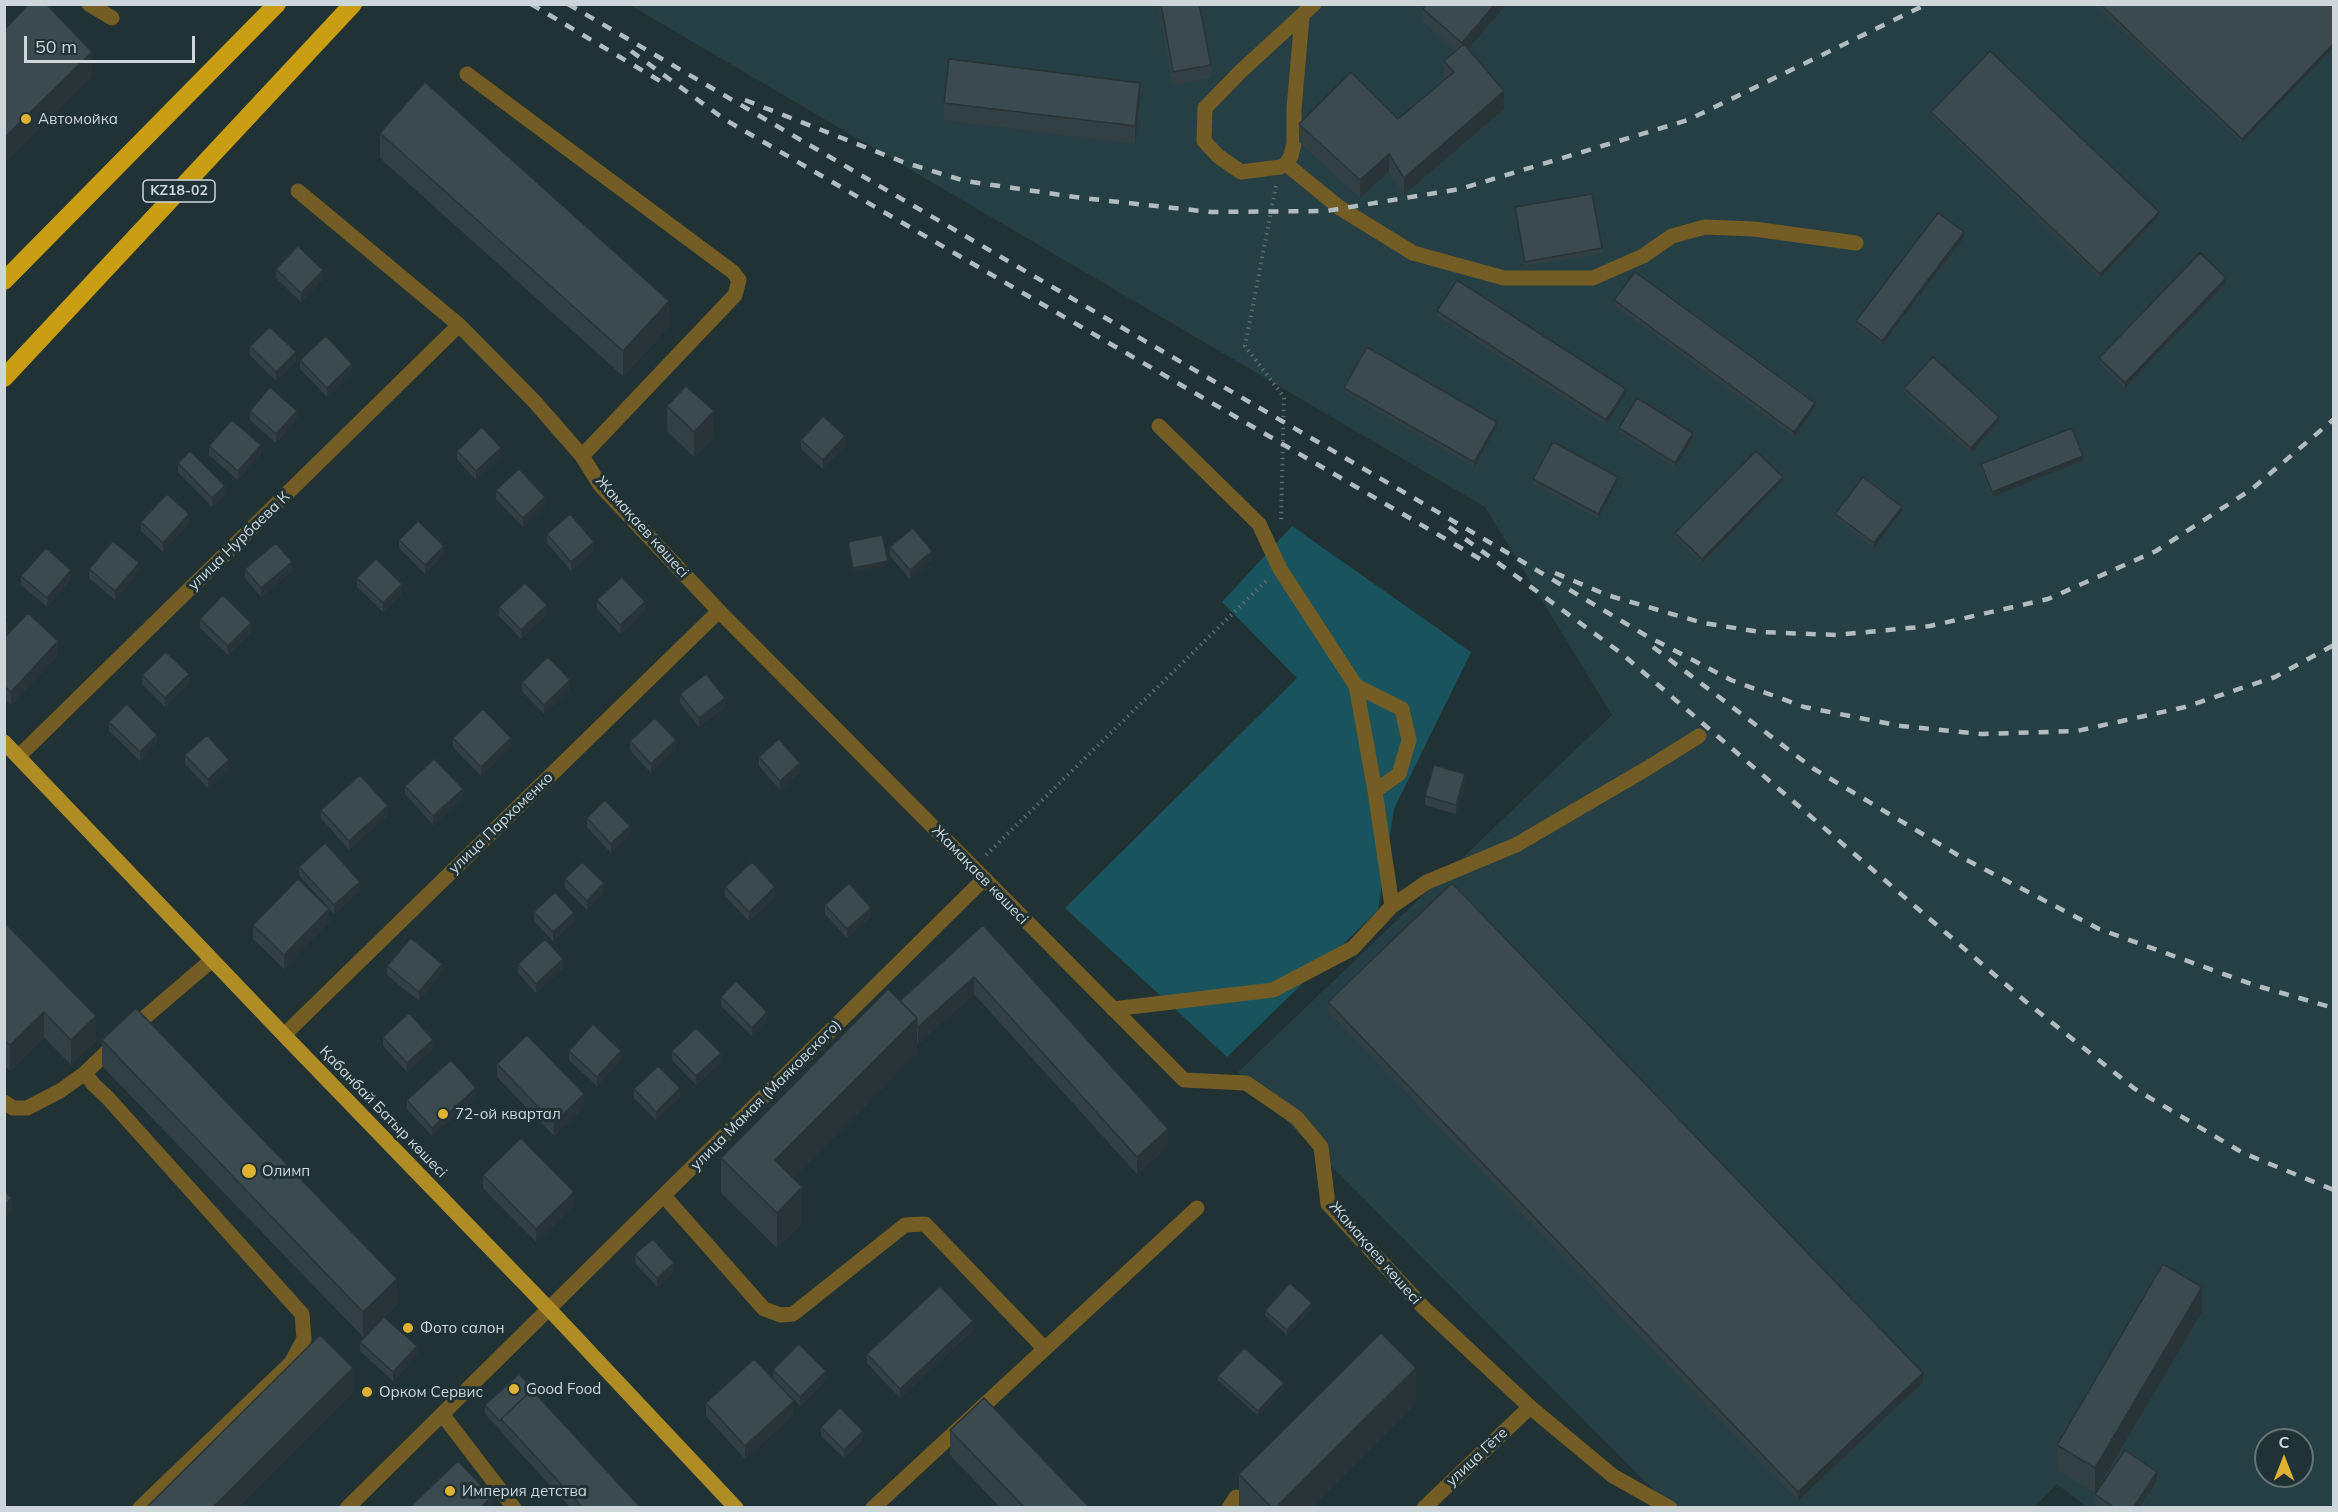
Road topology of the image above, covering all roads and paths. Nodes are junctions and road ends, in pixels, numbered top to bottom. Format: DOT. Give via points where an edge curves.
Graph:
graph roads {
  1 [pos="89,4"];
  2 [pos="277,4"];
  3 [pos="353,4"];
  4 [pos="1314,4"];
  5 [pos="1302,17"];
  6 [pos="112,18"];
  7 [pos="467,74"];
  8 [pos="1283,166"];
  9 [pos="298,191"];
  10 [pos="1856,243"];
  11 [pos="4,281"];
  12 [pos="459,325"];
  13 [pos="4,378"];
  14 [pos="1159,426"];
  15 [pos="582,456"];
  16 [pos="1281,523"];
  17 [pos="1280,568"];
  18 [pos="719,611"];
  19 [pos="1356,686"];
  20 [pos="1699,735"];
  21 [pos="4,742"];
  22 [pos="19,756"];
  23 [pos="1375,791"];
  24 [pos="974,867"];
  25 [pos="983,880"];
  26 [pos="1392,906"];
  27 [pos="212,960"];
  28 [pos="1113,1009"];
  29 [pos="284,1035"];
  30 [pos="85,1073"];
  31 [pos="4,1102"];
  32 [pos="663,1196"];
  33 [pos="1197,1208"];
  34 [pos="549,1309"];
  35 [pos="1044,1348"];
  36 [pos="1530,1407"];
  37 [pos="442,1414"];
  38 [pos="140,1508"];
  39 [pos="347,1508"];
  40 [pos="514,1508"];
  41 [pos="736,1508"];
  42 [pos="873,1508"];
  43 [pos="1424,1508"];
  44 [pos="1670,1508"];
  1 -- 6 [label="street"];
  2 -- 11 [label="highway"];
  3 -- 13 [label="highway, KZ18-02"];
  4 -- 5 [label="street"];
  5 -- 8 [label="street" via="1294,143"];
  5 -- 8 [label="street" via="1205,108 1204,141 1218,156 1241,171"];
  7 -- 15 [label="street" via="734,272 739,280 735,295"];
  8 -- 10 [label="street" via="1340,208 1413,253 1504,278 1593,278 1643,256 1672,236 1705,227 1754,229"];
  8 -- 16 [label="path" via="1245,346 1284,397"];
  9 -- 12 [label="street, Жамақаев көшесі"];
  12 -- 15 [label="street, Жамақаев көшесі"];
  12 -- 22 [label="street, улица Нурбаева К"];
  14 -- 17 [label="street" via="1259,524"];
  15 -- 18 [label="street, Жамақаев көшесі" via="600,484"];
  17 -- 19 [label="street"];
  17 -- 24 [label="path"];
  18 -- 24 [label="street, Жамақаев көшесі"];
  18 -- 29 [label="street, улица Пархоменко"];
  19 -- 23 [label="street"];
  19 -- 23 [label="street" via="1402,709 1409,740 1399,774"];
  20 -- 26 [label="street" via="1515,845 1427,882"];
  21 -- 22 [label="main road, Қабанбай Батыр көшесі"];
  22 -- 27 [label="main road, Қабанбай Батыр көшесі"];
  23 -- 26 [label="street"];
  24 -- 25 [label="street, Жамақаев көшесі"];
  25 -- 28 [label="street, Жамақаев көшесі"];
  25 -- 32 [label="street, улица Мамая (Маяковского)"];
  26 -- 28 [label="street" via="1353,948 1273,990"];
  27 -- 29 [label="main road, Қабанбай Батыр көшесі"];
  27 -- 30 [label="street"];
  28 -- 36 [label="street, Жамақаев көшесі" via="1184,1080 1246,1083 1297,1118 1321,1147 1328,1204 1424,1308"];
  29 -- 34 [label="main road, Қабанбай Батыр көшесі"];
  30 -- 31 [label="street" via="27,1108 13,1108"];
  30 -- 38 [label="street" via="302,1314 304,1339 291,1363"];
  32 -- 34 [label="street, улица Мамая (Маяковского)"];
  32 -- 35 [label="street" via="764,1309 781,1315 793,1314 905,1225 925,1224"];
  33 -- 35 [label="street"];
  34 -- 37 [label="street, улица Мамая (Маяковского)"];
  34 -- 41 [label="main road, Қабанбай Батыр көшесі"];
  35 -- 42 [label="street"];
  36 -- 43 [label="street, улица Гёте"];
  36 -- 44 [label="street, Жамақаев көшесі" via="1613,1476"];
  37 -- 39 [label="street, улица Мамая (Маяковского)"];
  37 -- 40 [label="street"];
}
